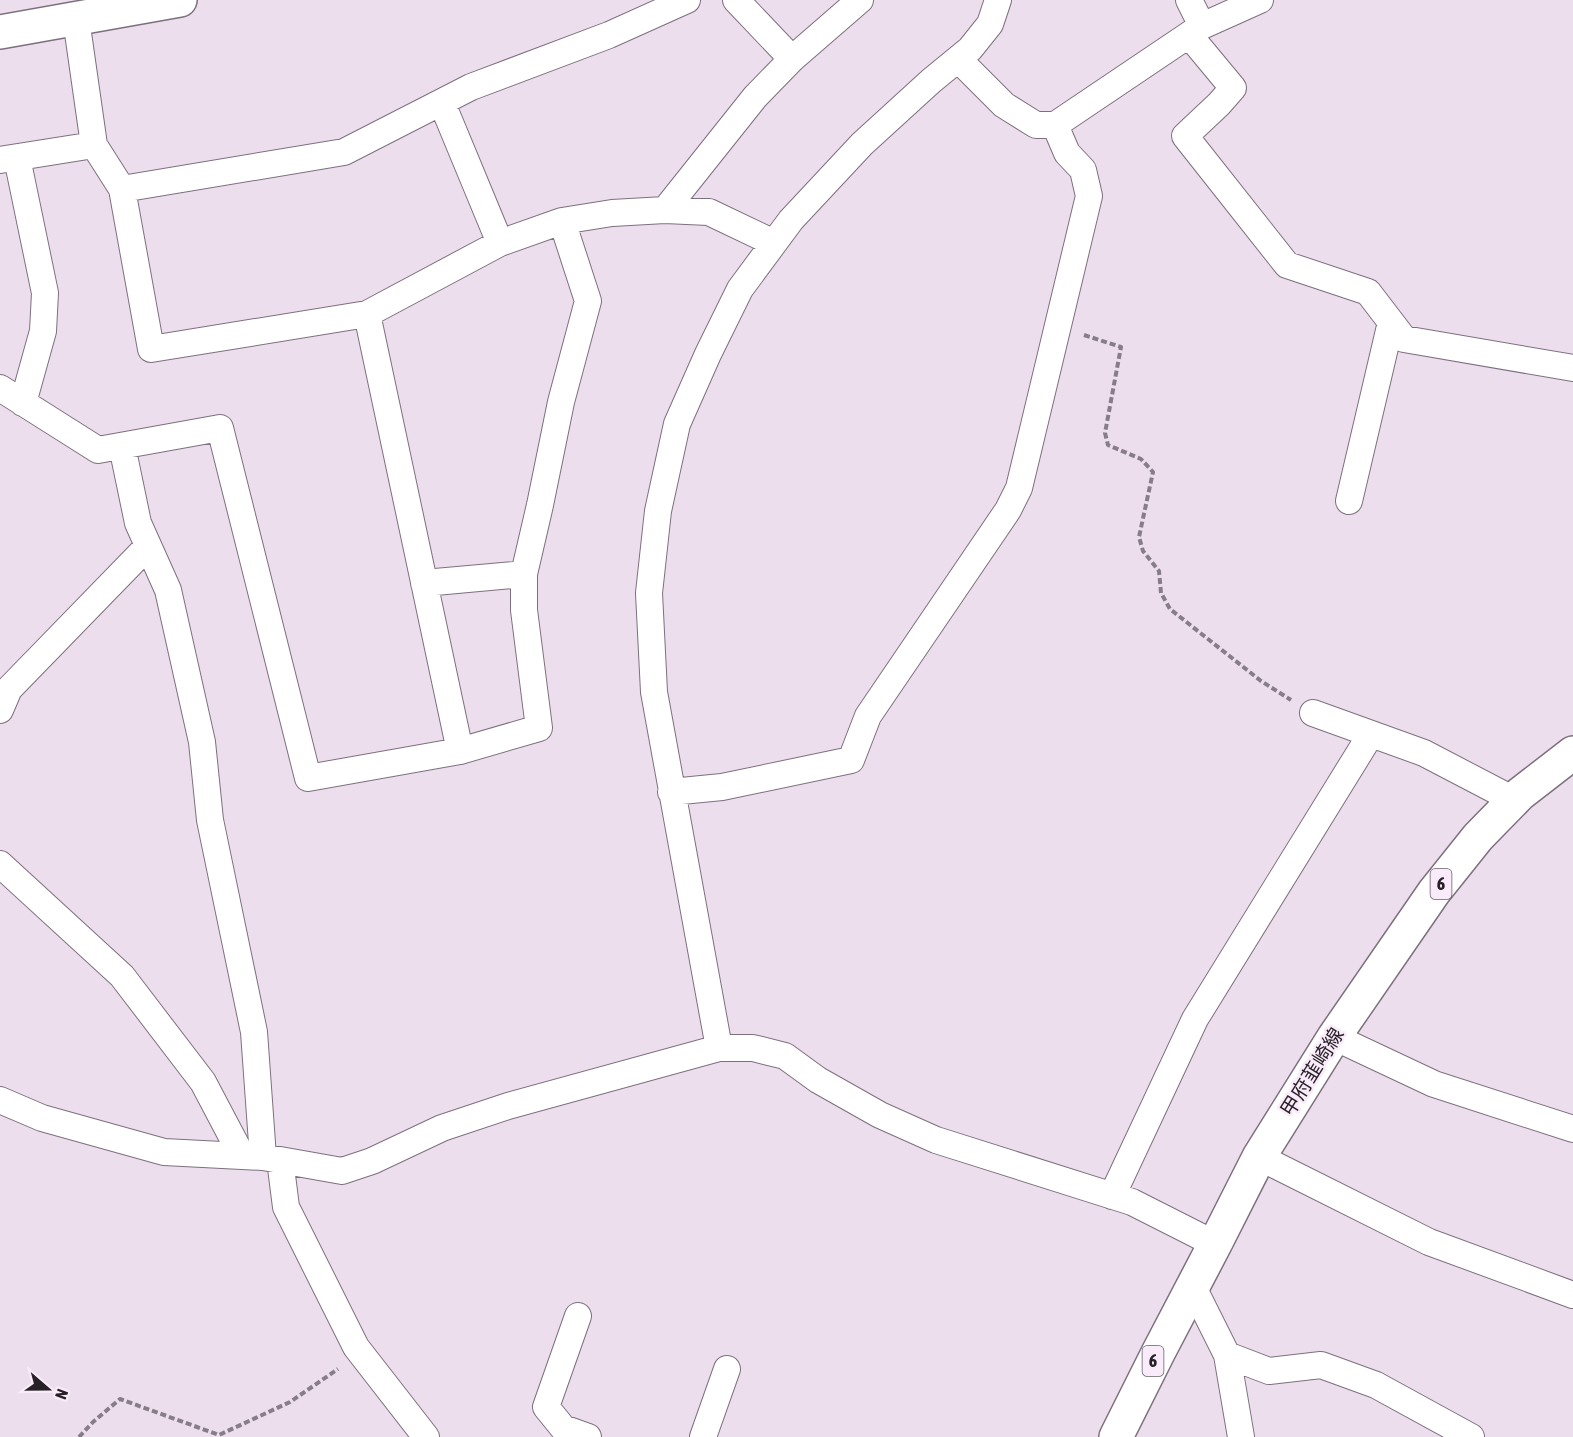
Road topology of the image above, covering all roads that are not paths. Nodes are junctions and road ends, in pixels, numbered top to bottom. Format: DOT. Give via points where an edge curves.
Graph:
graph roads {
  1 [pos="180,0"];
  2 [pos="687,0"];
  3 [pos="736,0"];
  4 [pos="860,0"];
  5 [pos="998,0"];
  6 [pos="1189,0"];
  7 [pos="1260,0"];
  8 [pos="76,19"];
  9 [pos="1196,31"];
  10 [pos="0,32"];
  11 [pos="792,59"];
  12 [pos="958,59"];
  13 [pos="442,103"];
  14 [pos="1055,124"];
  15 [pos="94,145"];
  16 [pos="8,159"];
  17 [pos="122,189"];
  18 [pos="665,210"];
  19 [pos="562,222"];
  20 [pos="500,243"];
  21 [pos="774,243"];
  22 [pos="367,314"];
  23 [pos="1391,322"];
  24 [pos="1573,368"];
  25 [pos="0,388"];
  26 [pos="24,403"];
  27 [pos="122,446"];
  28 [pos="1349,501"];
  29 [pos="148,546"];
  30 [pos="524,574"];
  31 [pos="424,583"];
  32 [pos="0,710"];
  33 [pos="1313,713"];
  34 [pos="1371,734"];
  35 [pos="460,751"];
  36 [pos="1573,753"];
  37 [pos="671,792"];
  38 [pos="1514,800"];
  39 [pos="0,864"];
  40 [pos="1334,1037"];
  41 [pos="719,1048"];
  42 [pos="0,1100"];
  43 [pos="1573,1129"];
  44 [pos="1259,1157"];
  45 [pos="262,1158"];
  46 [pos="1112,1196"];
  47 [pos="1215,1244"];
  48 [pos="1193,1287"];
  49 [pos="1573,1295"];
  50 [pos="578,1316"];
  51 [pos="1227,1354"];
  52 [pos="727,1369"];
  53 [pos="426,1437"];
  54 [pos="588,1437"];
  55 [pos="703,1437"];
  56 [pos="1116,1437"];
  57 [pos="1241,1437"];
  58 [pos="1472,1437"];
  1 -- 8 [label="main road"];
  2 -- 13 [label="street" via="609,35 471,87"];
  3 -- 11 [label="street"];
  4 -- 11 [label="street"];
  5 -- 12 [label="street" via="990,24"];
  6 -- 9 [label="street"];
  7 -- 9 [label="street"];
  8 -- 10 [label="main road"];
  8 -- 15 [label="street"];
  9 -- 14 [label="street"];
  9 -- 23 [label="street" via="1233,88 1185,136 1287,265 1368,292"];
  11 -- 18 [label="street" via="755,97"];
  12 -- 14 [label="street" via="1004,105 1036,125"];
  12 -- 21 [label="street" via="862,144"];
  13 -- 17 [label="street" via="344,152"];
  13 -- 20 [label="street"];
  14 -- 37 [label="street" via="1067,153 1083,170 1089,196 1018,488 1008,510 868,716 851,760 722,787"];
  15 -- 16 [label="street"];
  15 -- 17 [label="street"];
  16 -- 26 [label="street" via="45,293 43,331"];
  17 -- 22 [label="street" via="151,349"];
  18 -- 19 [label="street" via="612,213"];
  18 -- 21 [label="street" via="709,212"];
  19 -- 20 [label="street"];
  19 -- 30 [label="street" via="588,301 561,402"];
  20 -- 22 [label="street"];
  21 -- 37 [label="street" via="740,288 677,424 658,511 649,593 654,692"];
  22 -- 31 [label="street"];
  23 -- 24 [label="street" via="1404,339"];
  23 -- 28 [label="street"];
  25 -- 26 [label="street"];
  26 -- 27 [label="street" via="98,450"];
  27 -- 29 [label="street" via="138,524"];
  27 -- 35 [label="street" via="220,428 308,778"];
  29 -- 32 [label="street" via="9,689"];
  29 -- 45 [label="street" via="168,590 202,742 210,820 254,1032"];
  30 -- 31 [label="street"];
  30 -- 35 [label="street" via="524,610 539,728"];
  31 -- 35 [label="street"];
  33 -- 34 [label="street"];
  34 -- 38 [label="street" via="1424,753"];
  34 -- 46 [label="street" via="1195,1019"];
  36 -- 38 [label="main road, 甲府韮崎線 / 6"];
  37 -- 41 [label="street"];
  38 -- 40 [label="main road, 甲府韮崎線 / 6" via="1434,892"];
  39 -- 45 [label="street" via="122,976"];
  40 -- 43 [label="street" via="1434,1084"];
  40 -- 44 [label="main road, 甲府韮崎線 / 6"];
  41 -- 45 [label="street" via="508,1106 441,1128 342,1171"];
  41 -- 46 [label="street" via="753,1048 785,1056 880,1115 936,1140"];
  42 -- 45 [label="street" via="42,1118 164,1152"];
  44 -- 47 [label="main road, 甲府韮崎線 / 6"];
  44 -- 49 [label="street" via="1429,1242"];
  45 -- 53 [label="street" via="356,1347"];
  46 -- 47 [label="street" via="1132,1202"];
  47 -- 48 [label="main road, 甲府韮崎線 / 6"];
  48 -- 51 [label="street"];
  48 -- 56 [label="main road, 甲府韮崎線 / 6"];
  50 -- 54 [label="street" via="546,1407 563,1428"];
  51 -- 57 [label="street"];
  51 -- 58 [label="street" via="1269,1371 1322,1365 1376,1385"];
  52 -- 55 [label="street"];
}
